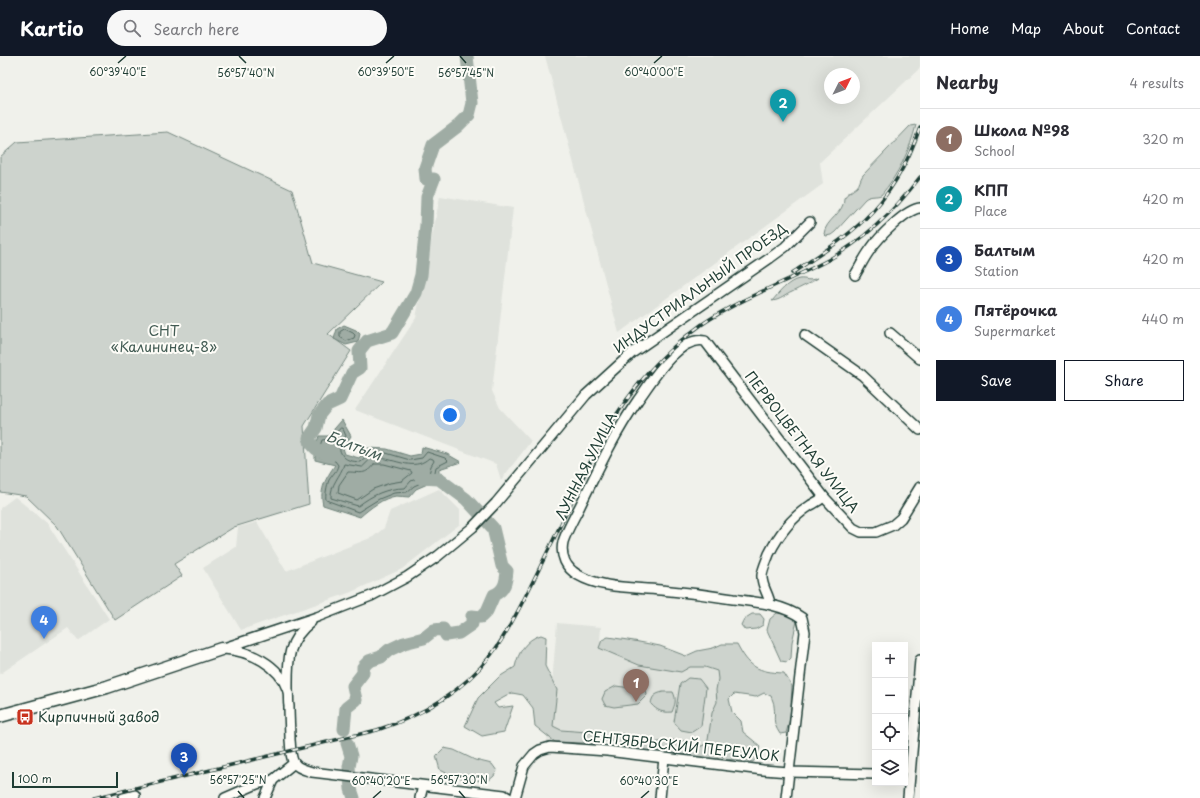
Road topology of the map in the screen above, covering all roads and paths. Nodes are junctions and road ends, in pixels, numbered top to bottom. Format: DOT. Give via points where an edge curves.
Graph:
graph roads {
  1 [pos="920,208"];
  2 [pos="810,222"];
  3 [pos="856,275"];
  4 [pos="890,333"];
  5 [pos="805,335"];
  6 [pos="705,341"];
  7 [pos="920,360"];
  8 [pos="920,430"];
  9 [pos="920,486"];
  10 [pos="824,497"];
  11 [pos="770,604"];
  12 [pos="317,617"];
  13 [pos="221,649"];
  14 [pos="920,660"];
  15 [pos="288,692"];
  16 [pos="0,716"];
  17 [pos="664,758"];
  18 [pos="294,763"];
  19 [pos="789,772"];
  20 [pos="872,774"];
  21 [pos="908,775"];
  22 [pos="920,776"];
  23 [pos="273,780"];
  24 [pos="422,786"];
  25 [pos="908,786"];
  26 [pos="135,795"];
  27 [pos="123,798"];
  28 [pos="225,798"];
  29 [pos="265,798"];
  30 [pos="420,798"];
  31 [pos="509,798"];
  32 [pos="515,798"];
  33 [pos="660,798"];
  34 [pos="786,798"];
  35 [pos="908,798"];
  1 -- 3 [label="street" via="908,212 877,241"];
  2 -- 12 [label="street, ИНДУСТРИАЛЬНЫЙ ПРОЕЗД" via="770,258 632,352 586,395 496,503 473,527 438,556 407,577 371,596"];
  4 -- 7 [label="street"];
  5 -- 8 [label="street" via="862,375"];
  6 -- 10 [label="street, ПЕРВОЦВЕТНАЯ УЛИЦА"];
  6 -- 11 [label="street, ЛУННАЯ УЛИЦА" via="698,339 679,349 665,363 628,414 608,448 563,542 564,560 567,567 578,575 605,585"];
  9 -- 10 [label="street, ПЕРВОЦВЕТНАЯ УЛИЦА" via="901,518 893,525 876,532 861,532 853,528"];
  10 -- 11 [label="street" via="788,525 772,549 762,574"];
  11 -- 19 [label="street" via="802,618 805,632"];
  12 -- 13 [label="street, ИНДУСТРИАЛЬНЫЙ ПРОЕЗД"];
  12 -- 15 [label="street" via="304,627 291,648 288,658"];
  13 -- 15 [label="street" via="238,650 261,659 278,674"];
  13 -- 16 [label="main road" via="107,687"];
  14 -- 21 [label="street"];
  15 -- 18 [label="street"];
  17 -- 19 [label="street, СЕНТЯБРЬСКИЙ ПЕРЕУЛОК"];
  17 -- 32 [label="street, СЕНТЯБРЬСКИЙ ПЕРЕУЛОК" via="605,750 550,747 534,754 524,766"];
  17 -- 33 [label="street"];
  18 -- 23 [label="street"];
  18 -- 24 [label="street" via="312,772"];
  19 -- 20 [label="street, СЕНТЯБРЬСКИЙ ПЕРЕУЛОК"];
  19 -- 34 [label="street"];
  21 -- 22 [label="street"];
  23 -- 28 [label="street"];
  23 -- 29 [label="street"];
  24 -- 30 [label="street"];
  24 -- 31 [label="street" via="504,795"];
  25 -- 35 [label="street"];
  26 -- 27 [label="street"];
}
